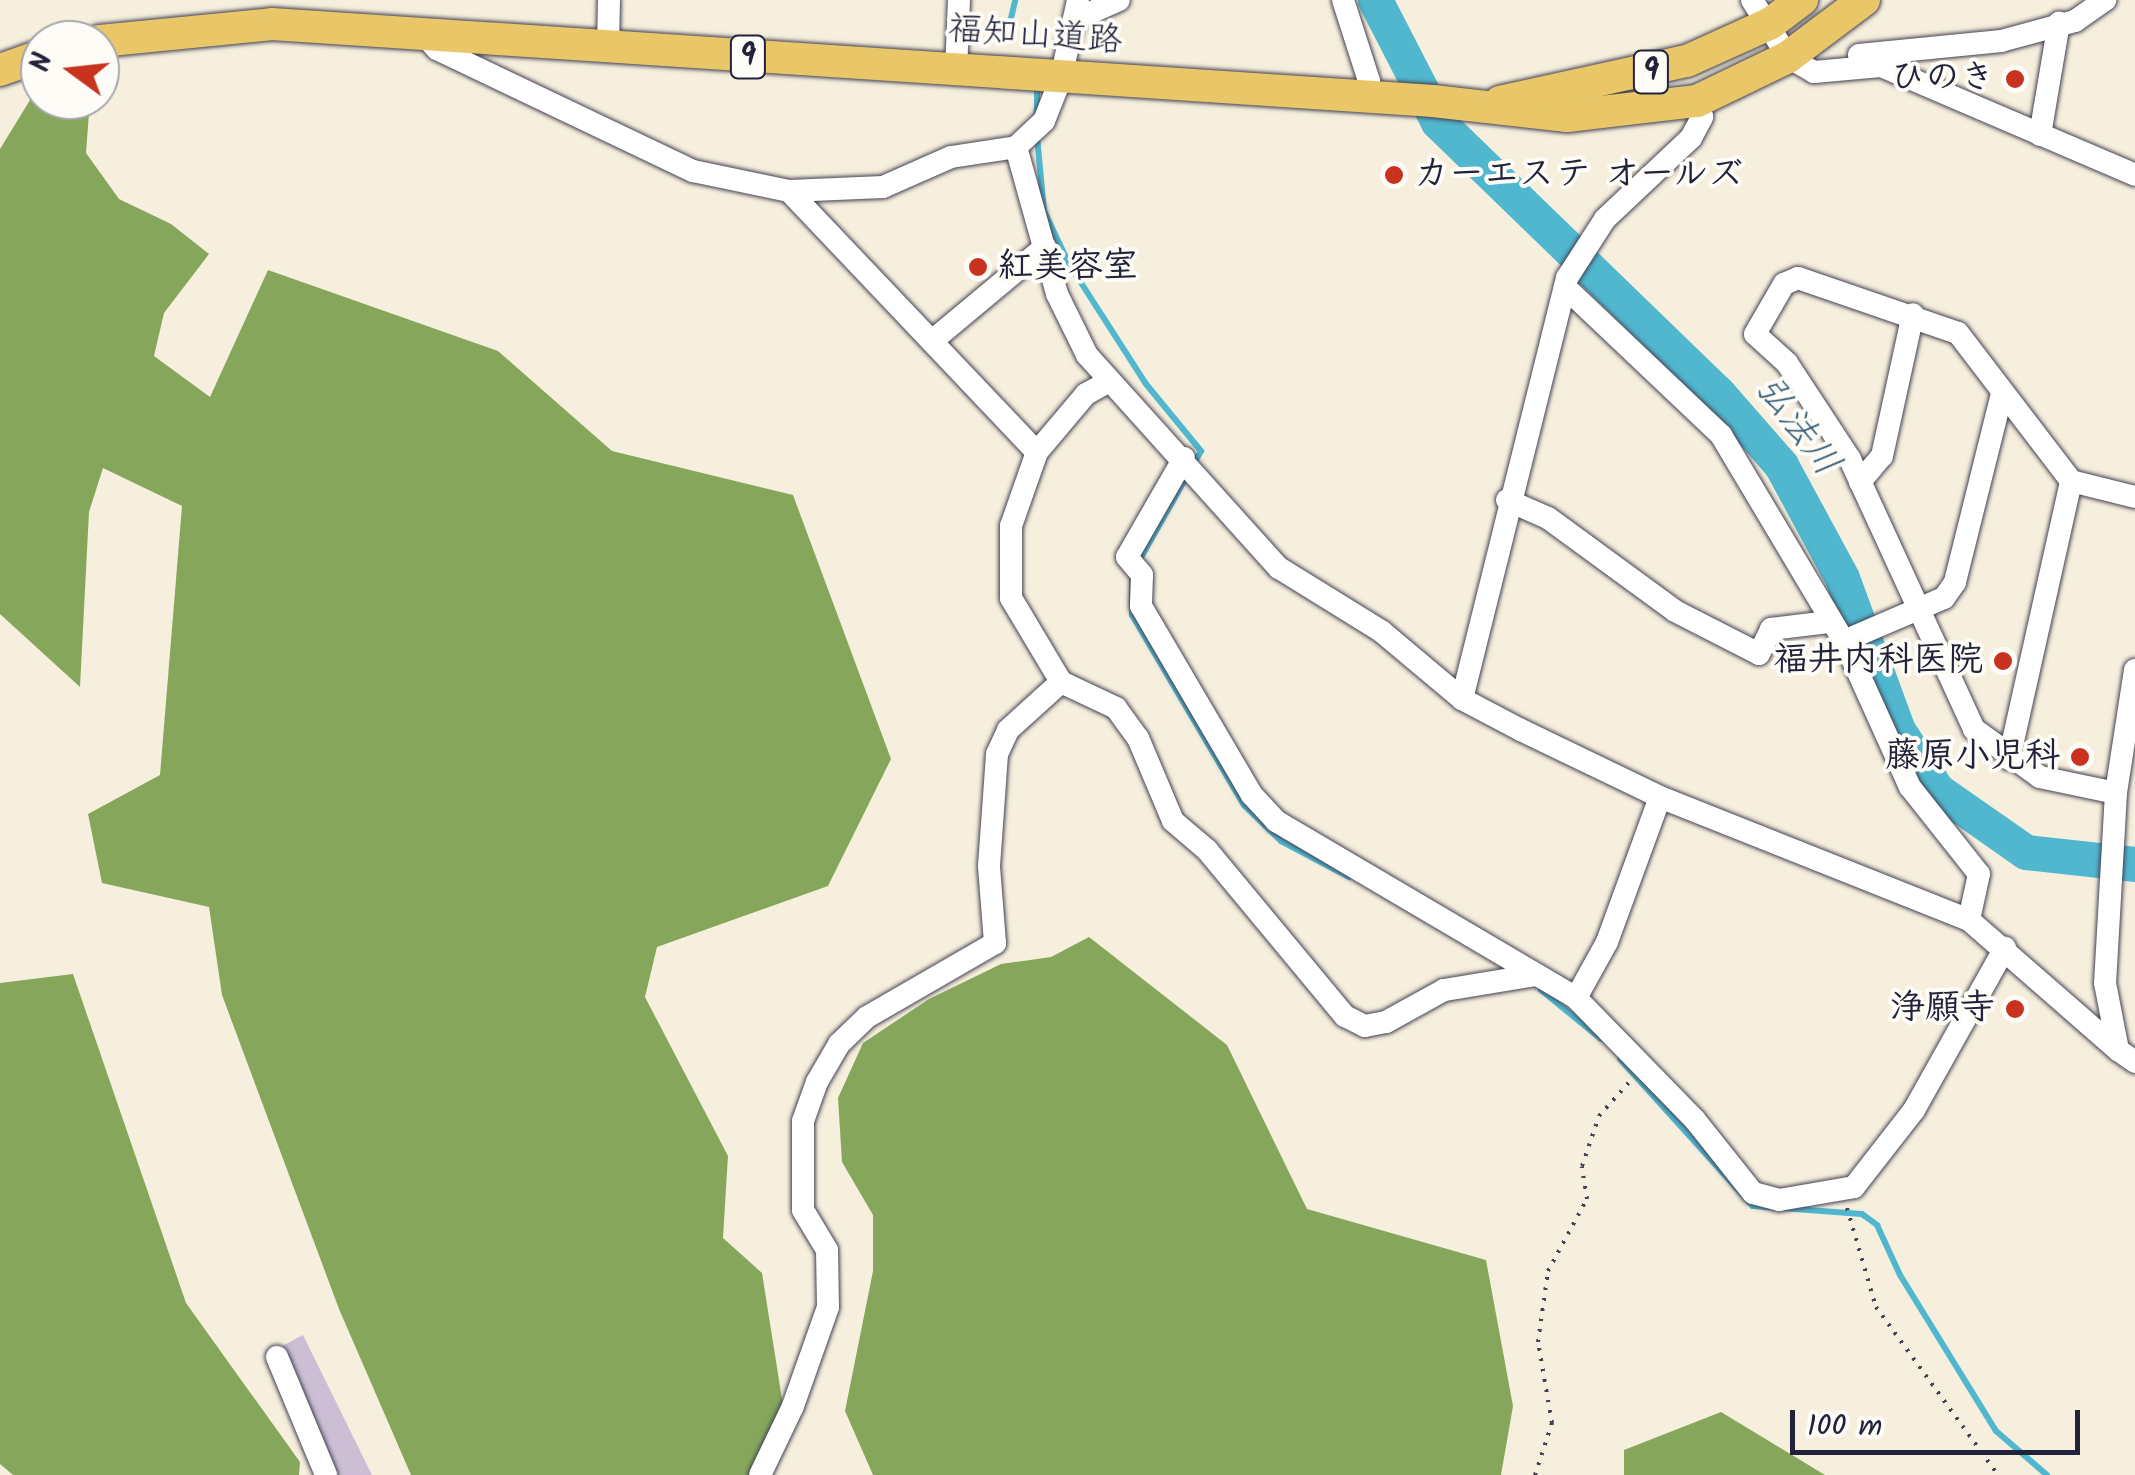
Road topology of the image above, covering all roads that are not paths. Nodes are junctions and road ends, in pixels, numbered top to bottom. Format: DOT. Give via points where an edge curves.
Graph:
graph roads {
  1 [pos="609,0"];
  2 [pos="959,0"];
  3 [pos="1119,0"];
  4 [pos="1344,0"];
  5 [pos="1802,0"];
  6 [pos="1864,0"];
  7 [pos="2105,0"];
  8 [pos="1076,10"];
  9 [pos="1761,11"];
  10 [pos="2059,23"];
  11 [pos="422,33"];
  12 [pos="120,40"];
  13 [pos="608,48"];
  14 [pos="1788,57"];
  15 [pos="956,71"];
  16 [pos="1061,78"];
  17 [pos="1382,99"];
  18 [pos="1697,101"];
  19 [pos="1486,106"];
  20 [pos="2040,135"];
  21 [pos="1016,146"];
  22 [pos="2135,176"];
  23 [pos="789,190"];
  24 [pos="1045,247"];
  25 [pos="1565,287"];
  26 [pos="1913,314"];
  27 [pos="932,341"];
  28 [pos="1106,382"];
  29 [pos="2002,393"];
  30 [pos="1037,452"];
  31 [pos="1184,458"];
  32 [pos="2071,481"];
  33 [pos="1860,482"];
  34 [pos="2135,497"];
  35 [pos="1507,500"];
  36 [pos="1918,609"];
  37 [pos="1828,622"];
  38 [pos="1844,641"];
  39 [pos="2135,670"];
  40 [pos="1061,682"];
  41 [pos="1462,700"];
  42 [pos="2009,759"];
  43 [pos="2116,793"];
  44 [pos="1660,797"];
  45 [pos="1968,920"];
  46 [pos="2005,948"];
  47 [pos="1536,975"];
  48 [pos="1576,998"];
  49 [pos="2127,1056"];
  50 [pos="277,1357"];
  51 [pos="326,1475"];
  52 [pos="760,1475"];
  1 -- 13 [label="street"];
  2 -- 15 [label="street"];
  3 -- 8 [label="street"];
  4 -- 17 [label="street" via="1369,81"];
  5 -- 9 [label="highway, 福知山道路 / 9"];
  6 -- 14 [label="highway, 福知山道路 / 9"];
  7 -- 10 [label="street"];
  8 -- 16 [label="street"];
  9 -- 14 [label="street"];
  9 -- 19 [label="highway, 福知山道路 / 9" via="1669,67"];
  10 -- 14 [label="street" via="2001,41 1844,56 1822,66"];
  10 -- 20 [label="street"];
  11 -- 12 [label="highway, 福知山道路 / 9" via="272,24"];
  11 -- 13 [label="highway, 福知山道路 / 9"];
  11 -- 23 [label="street" via="437,49 693,171"];
  13 -- 15 [label="highway, 福知山道路 / 9"];
  14 -- 18 [label="highway, 福知山道路 / 9"];
  14 -- 20 [label="street" via="1820,73 1849,64 1881,66"];
  15 -- 16 [label="highway, 福知山道路 / 9"];
  16 -- 17 [label="highway, 福知山道路 / 9"];
  16 -- 21 [label="street" via="1044,121"];
  17 -- 19 [label="highway, 福知山道路 / 9"];
  18 -- 19 [label="highway, 福知山道路 / 9" via="1567,116"];
  18 -- 25 [label="street" via="1702,117 1691,138 1605,219"];
  20 -- 22 [label="street"];
  21 -- 23 [label="street" via="952,157 883,187"];
  21 -- 24 [label="street"];
  23 -- 27 [label="street"];
  24 -- 27 [label="street"];
  24 -- 28 [label="street" via="1056,294"];
  25 -- 35 [label="street"];
  25 -- 37 [label="street" via="1722,435"];
  26 -- 29 [label="street" via="1958,332"];
  26 -- 33 [label="street" via="1882,456"];
  26 -- 33 [label="street" via="1798,278 1784,284 1755,334 1787,363"];
  27 -- 30 [label="street"];
  28 -- 30 [label="street" via="1086,394"];
  28 -- 31 [label="street"];
  29 -- 32 [label="street"];
  29 -- 36 [label="street" via="1955,582 1944,598"];
  30 -- 40 [label="street" via="1011,526 1011,598"];
  31 -- 41 [label="street" via="1279,568 1381,631"];
  31 -- 47 [label="street" via="1134,566 1141,606 1225,752 1276,821"];
  32 -- 34 [label="street"];
  32 -- 42 [label="street"];
  33 -- 36 [label="street"];
  35 -- 37 [label="street" via="1548,518 1675,611 1759,654 1770,629"];
  35 -- 41 [label="street"];
  36 -- 38 [label="street"];
  36 -- 42 [label="street" via="1974,730"];
  37 -- 38 [label="street"];
  38 -- 45 [label="street" via="1910,787 1979,874"];
  39 -- 43 [label="street"];
  40 -- 47 [label="street" via="1116,708 1138,738 1173,821 1208,850 1345,1016 1376,1024 1444,990"];
  40 -- 52 [label="street" via="1008,730 996,754 989,866 995,943 867,1017 839,1044 816,1082 803,1120 803,1210 828,1250 828,1306 794,1406"];
  41 -- 44 [label="street"];
  42 -- 43 [label="street" via="2040,777"];
  43 -- 49 [label="street" via="2104,983"];
  44 -- 45 [label="street"];
  44 -- 48 [label="street" via="1607,942"];
  45 -- 46 [label="street"];
  46 -- 48 [label="street" via="1914,1110 1842,1193 1779,1200 1753,1194"];
  46 -- 49 [label="street"];
  47 -- 48 [label="street"];
  50 -- 51 [label="street"];
}
